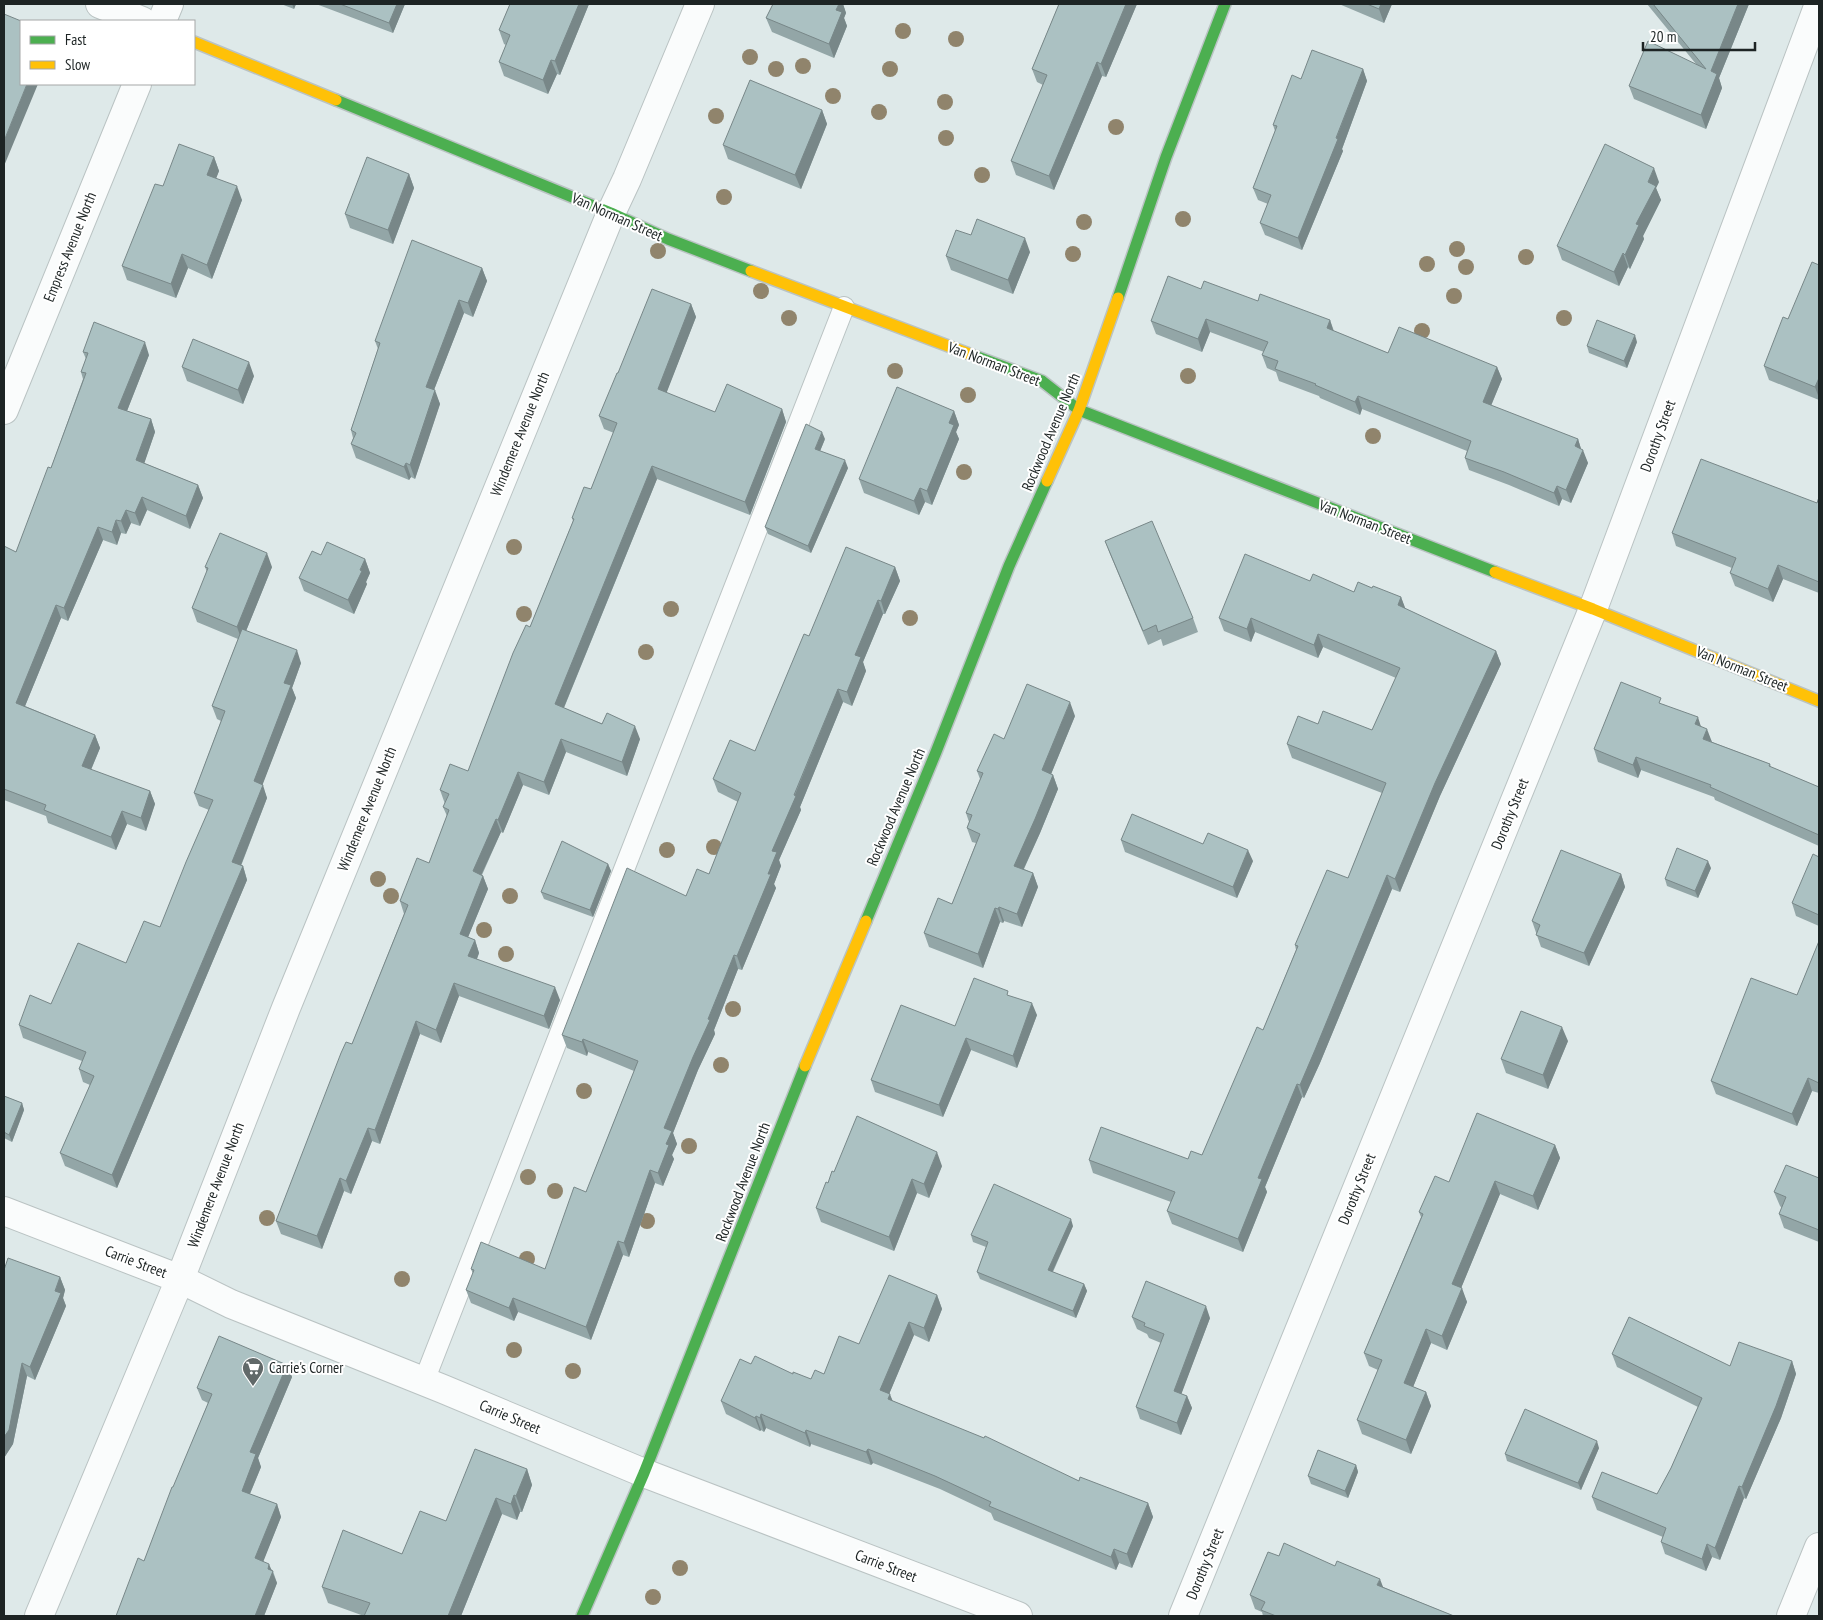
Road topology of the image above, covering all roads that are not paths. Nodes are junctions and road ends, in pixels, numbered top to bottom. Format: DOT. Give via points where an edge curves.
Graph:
graph roads {
  1 [pos="100,4"];
  2 [pos="169,4"];
  3 [pos="700,4"];
  4 [pos="1225,4"];
  5 [pos="1819,4"];
  6 [pos="140,20"];
  7 [pos="162,20"];
  8 [pos="195,42"];
  9 [pos="137,85"];
  10 [pos="611,213"];
  11 [pos="844,307"];
  12 [pos="4,410"];
  13 [pos="1079,410"];
  14 [pos="1594,609"];
  15 [pos="1819,701"];
  16 [pos="4,1211"];
  17 [pos="180,1279"];
  18 [pos="424,1381"];
  19 [pos="644,1473"];
  20 [pos="1819,1547"];
  21 [pos="40,1616"];
  22 [pos="582,1616"];
  23 [pos="1018,1616"];
  24 [pos="1183,1616"];
  25 [pos="1791,1616"];
  1 -- 6 [label="street"];
  2 -- 7 [label="street"];
  3 -- 10 [label="street, Windemere Avenue North"];
  4 -- 13 [label="street, Rockwood Avenue North" via="1166,156"];
  5 -- 14 [label="street, Dorothy Street"];
  8 -- 10 [label="street, Van Norman Street"];
  9 -- 12 [label="street, Empress Avenue North"];
  10 -- 11 [label="street, Van Norman Street" via="668,239"];
  10 -- 17 [label="street, Windemere Avenue North" via="293,990"];
  11 -- 13 [label="street, Van Norman Street" via="1042,381"];
  11 -- 18 [label="lane"];
  13 -- 14 [label="street, Van Norman Street"];
  13 -- 19 [label="street, Rockwood Avenue North" via="1009,566 936,752 795,1091"];
  14 -- 15 [label="street, Van Norman Street"];
  14 -- 24 [label="street, Dorothy Street"];
  16 -- 17 [label="street, Carrie Street"];
  17 -- 18 [label="street, Carrie Street" via="231,1304"];
  17 -- 21 [label="street, Windemere Avenue North"];
  18 -- 19 [label="street, Carrie Street"];
  19 -- 22 [label="street, Rockwood Avenue North"];
  19 -- 23 [label="street, Carrie Street"];
  20 -- 25 [label="street"];
}
